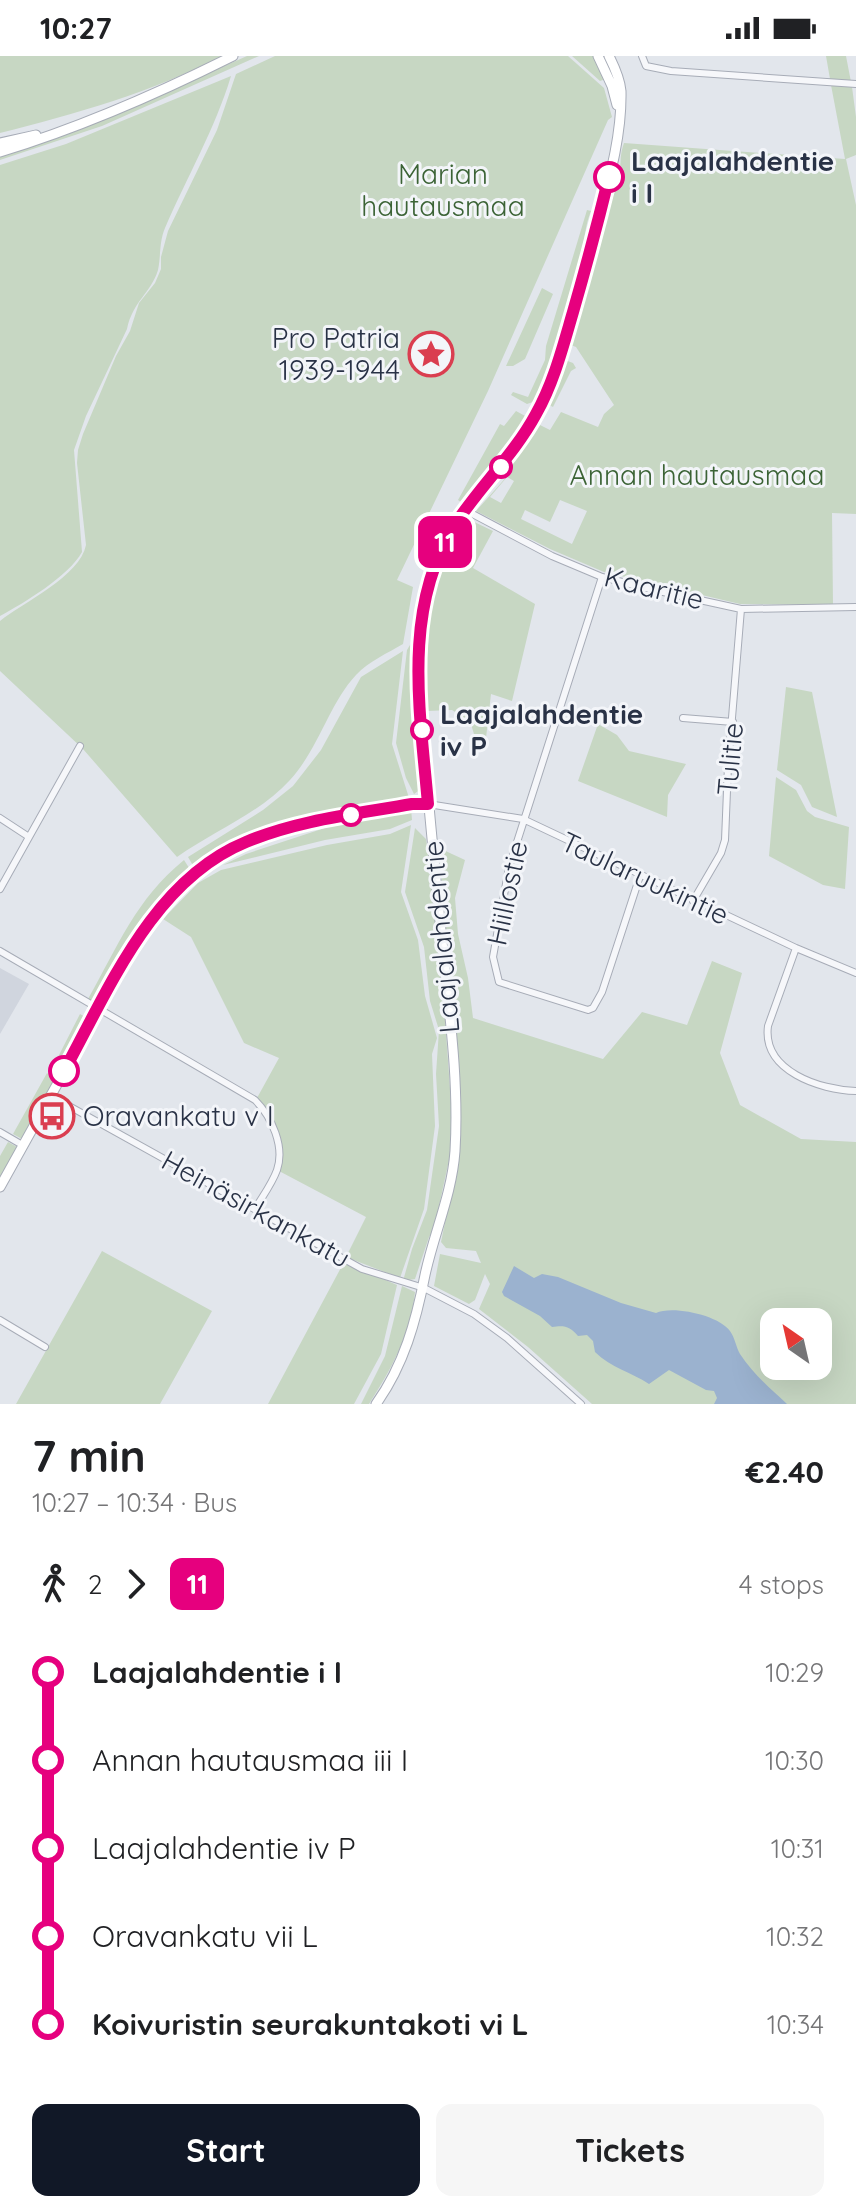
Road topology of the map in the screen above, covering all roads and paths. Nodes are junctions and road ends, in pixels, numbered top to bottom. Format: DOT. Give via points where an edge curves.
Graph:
graph roads {
  1 [pos="233,56"];
  2 [pos="598,56"];
  3 [pos="609,56"];
  4 [pos="642,56"];
  5 [pos="856,84"];
  6 [pos="620,119"];
  7 [pos="70,126"];
  8 [pos="0,143"];
  9 [pos="0,152"];
  10 [pos="465,510"];
  11 [pos="602,577"];
  12 [pos="856,607"];
  13 [pos="741,609"];
  14 [pos="683,718"];
  15 [pos="733,722"];
  16 [pos="80,746"];
  17 [pos="428,804"];
  18 [pos="0,818"];
  19 [pos="523,819"];
  20 [pos="29,837"];
  21 [pos="640,876"];
  22 [pos="0,889"];
  23 [pos="693,901"];
  24 [pos="796,948"];
  25 [pos="0,951"];
  26 [pos="856,973"];
  27 [pos="98,1009"];
  28 [pos="856,1091"];
  29 [pos="51,1096"];
  30 [pos="0,1132"];
  31 [pos="24,1146"];
  32 [pos="0,1187"];
  33 [pos="255,1209"];
  34 [pos="424,1288"];
  35 [pos="0,1320"];
  36 [pos="45,1347"];
  37 [pos="376,1404"];
  38 [pos="581,1404"];
  1 -- 7 [label="street"];
  2 -- 6 [label="street, Laajalahdentie"];
  3 -- 6 [label="street, Laajalahdentie" via="620,84"];
  4 -- 5 [label="street" via="646,66 671,71"];
  6 -- 10 [label="street, Laajalahdentie" via="588,259 551,382 516,446"];
  7 -- 8 [label="street"];
  7 -- 9 [label="street"];
  10 -- 11 [label="street, Kaaritie"];
  10 -- 17 [label="street, Laajalahdentie" via="437,558 420,625 418,679"];
  11 -- 13 [label="street, Kaaritie"];
  11 -- 19 [label="street, Hiillostie"];
  12 -- 13 [label="street, Kaaritie"];
  13 -- 15 [label="street, Tulitie"];
  14 -- 15 [label="street"];
  15 -- 23 [label="street, Tulitie" via="725,840"];
  16 -- 20 [label="street"];
  17 -- 19 [label="street, Taularuukintie"];
  17 -- 27 [label="street" via="289,827 241,844 207,865 165,900 145,926"];
  17 -- 34 [label="street, Laajalahdentie" via="456,1116 452,1179"];
  18 -- 20 [label="street"];
  19 -- 21 [label="street, Taularuukintie"];
  19 -- 21 [label="street, Hiillostie" via="493,957 496,977 508,987 593,1008"];
  20 -- 22 [label="street"];
  21 -- 23 [label="street, Taularuukintie"];
  23 -- 24 [label="street, Taularuukintie"];
  24 -- 26 [label="street, Taularuukintie"];
  24 -- 28 [label="street" via="768,1026 770,1048 808,1082"];
  25 -- 27 [label="street"];
  27 -- 29 [label="street"];
  27 -- 33 [label="street" via="263,1108 274,1129 278,1159"];
  29 -- 31 [label="street"];
  29 -- 33 [label="street, Heinäsirkankatu"];
  30 -- 31 [label="street"];
  31 -- 32 [label="street"];
  33 -- 34 [label="street, Heinäsirkankatu" via="362,1269"];
  34 -- 37 [label="street, Laajalahdentie" via="416,1323"];
  34 -- 38 [label="street, Heinäsirkankatu" via="489,1323"];
  35 -- 36 [label="street"];
}
